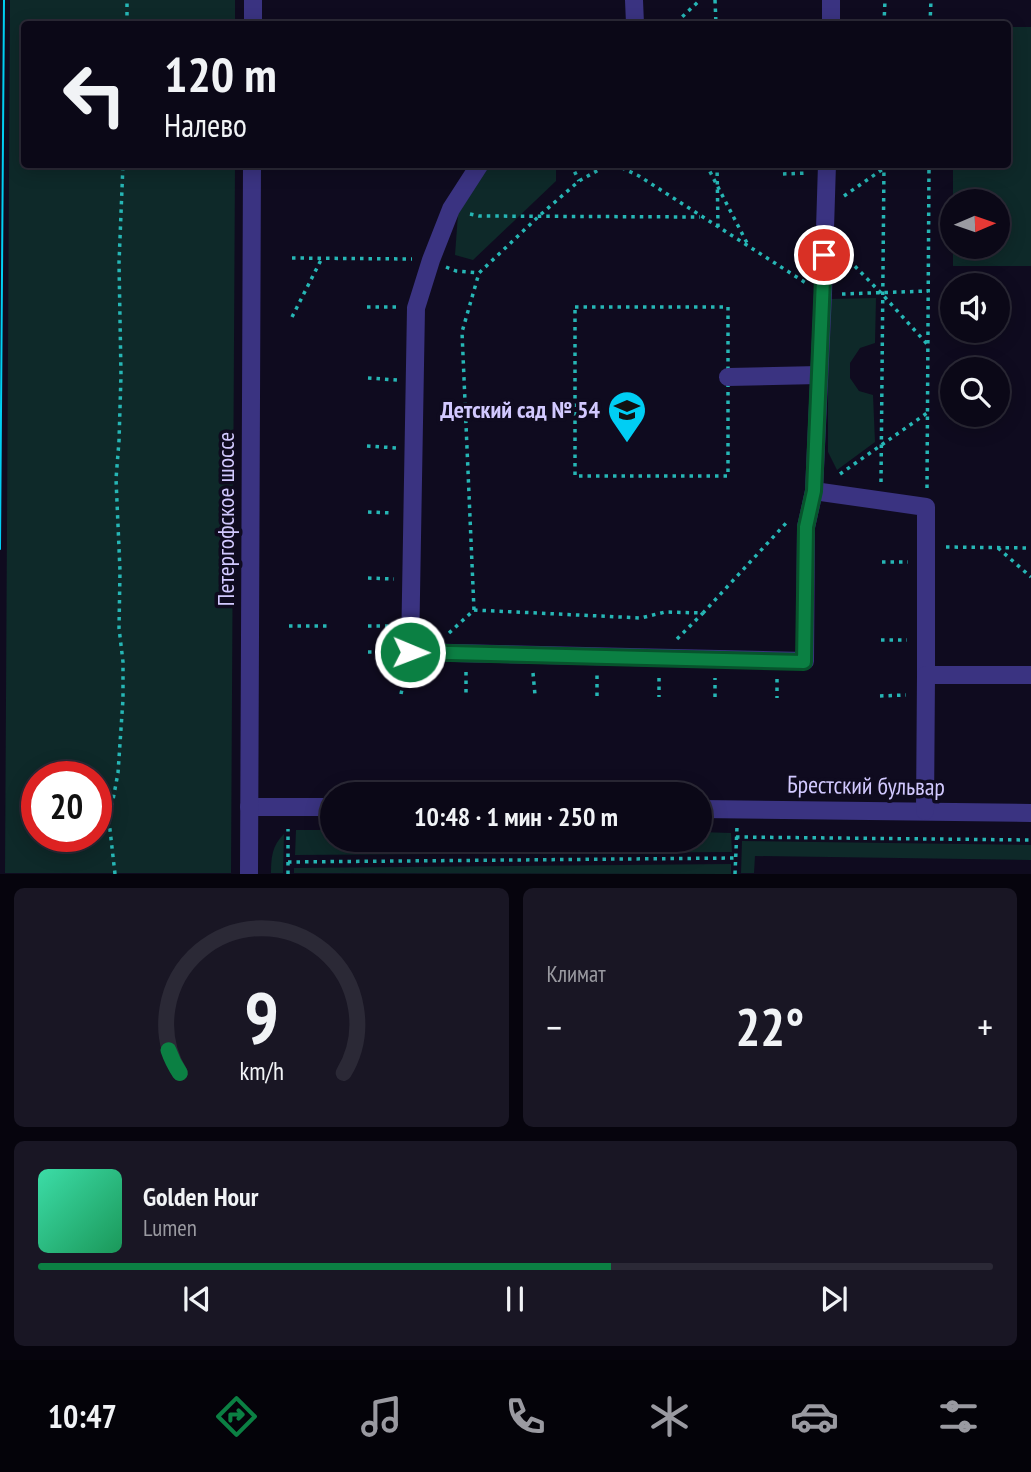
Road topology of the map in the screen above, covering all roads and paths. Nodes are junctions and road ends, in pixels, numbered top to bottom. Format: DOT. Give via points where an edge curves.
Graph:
graph roads {
  1 [pos="127,0"];
  2 [pos="253,0"];
  3 [pos="634,0"];
  4 [pos="700,0"];
  5 [pos="715,0"];
  6 [pos="831,0"];
  7 [pos="885,0"];
  8 [pos="931,0"];
  9 [pos="127,21"];
  10 [pos="253,21"];
  11 [pos="635,21"];
  12 [pos="679,21"];
  13 [pos="716,21"];
  14 [pos="831,21"];
  15 [pos="884,21"];
  16 [pos="930,21"];
  17 [pos="122,168"];
  18 [pos="252,168"];
  19 [pos="477,168"];
  20 [pos="573,168"];
  21 [pos="603,168"];
  22 [pos="620,168"];
  23 [pos="708,168"];
  24 [pos="717,168"];
  25 [pos="883,168"];
  26 [pos="884,168"];
  27 [pos="929,168"];
  28 [pos="826,169"];
  29 [pos="783,174"];
  30 [pos="579,181"];
  31 [pos="717,187"];
  32 [pos="451,209"];
  33 [pos="825,209"];
  34 [pos="539,216"];
  35 [pos="702,217"];
  36 [pos="718,227"];
  37 [pos="825,235"];
  38 [pos="748,246"];
  39 [pos="292,258"];
  40 [pos="322,258"];
  41 [pos="431,260"];
  42 [pos="479,273"];
  43 [pos="928,291"];
  44 [pos="823,294"];
  45 [pos="882,294"];
  46 [pos="367,307"];
  47 [pos="416,308"];
  48 [pos="292,317"];
  49 [pos="928,345"];
  50 [pos="819,375"];
  51 [pos="728,376"];
  52 [pos="368,378"];
  53 [pos="414,382"];
  54 [pos="927,413"];
  55 [pos="367,446"];
  56 [pos="881,447"];
  57 [pos="414,449"];
  58 [pos="881,487"];
  59 [pos="814,491"];
  60 [pos="927,492"];
  61 [pos="368,512"];
  62 [pos="412,513"];
  63 [pos="997,547"];
  64 [pos="1031,548"];
  65 [pos="926,554"];
  66 [pos="882,562"];
  67 [pos="1031,577"];
  68 [pos="474,610"];
  69 [pos="703,613"];
  70 [pos="289,626"];
  71 [pos="328,626"];
  72 [pos="881,640"];
  73 [pos="925,640"];
  74 [pos="418,653"];
  75 [pos="658,658"];
  76 [pos="926,675"];
  77 [pos="1031,675"];
  78 [pos="401,694"];
  79 [pos="926,695"];
  80 [pos="880,696"];
  81 [pos="249,807"];
  82 [pos="320,807"];
  83 [pos="712,809"];
  84 [pos="925,811"];
  85 [pos="1031,813"];
  86 [pos="288,829"];
  87 [pos="737,829"];
  88 [pos="736,837"];
  89 [pos="1031,840"];
  90 [pos="736,859"];
  91 [pos="288,862"];
  92 [pos="115,873"];
  93 [pos="249,873"];
  94 [pos="288,873"];
  95 [pos="735,873"];
  1 -- 9 [label="path"];
  2 -- 10 [label="street"];
  3 -- 11 [label="street"];
  4 -- 12 [label="path"];
  5 -- 13 [label="path"];
  6 -- 14 [label="street"];
  7 -- 15 [label="path"];
  8 -- 16 [label="path"];
  17 -- 92 [label="path" via="116,479 123,699 109,821"];
  18 -- 81 [label="street, Петергофское шоссе"];
  19 -- 32 [label="street"];
  20 -- 30 [label="path"];
  21 -- 30 [label="path"];
  22 -- 35 [label="path"];
  23 -- 31 [label="path"];
  24 -- 31 [label="path"];
  25 -- 33 [label="path"];
  26 -- 45 [label="path"];
  27 -- 43 [label="path"];
  28 -- 29 [label="path"];
  28 -- 33 [label="street"];
  30 -- 34 [label="path"];
  31 -- 36 [label="path"];
  31 -- 38 [label="path"];
  32 -- 34 [label="path" via="479,216"];
  32 -- 41 [label="street"];
  33 -- 37 [label="street"];
  34 -- 35 [label="path"];
  34 -- 42 [label="path"];
  35 -- 36 [label="path"];
  36 -- 38 [label="path"];
  37 -- 44 [label="street"];
  37 -- 45 [label="path"];
  38 -- 44 [label="path"];
  39 -- 40 [label="path"];
  40 -- 41 [label="path"];
  40 -- 48 [label="path"];
  41 -- 42 [label="path" via="456,271"];
  41 -- 47 [label="street"];
  42 -- 68 [label="path" via="462,332"];
  43 -- 45 [label="path"];
  43 -- 49 [label="path"];
  44 -- 45 [label="path"];
  44 -- 50 [label="street"];
  45 -- 49 [label="path"];
  45 -- 56 [label="path"];
  46 -- 47 [label="path"];
  47 -- 53 [label="street"];
  49 -- 54 [label="path"];
  50 -- 51 [label="street"];
  50 -- 59 [label="street"];
  51 -- 51 [label="path" via="729,476 575,477 575,307 728,307"];
  52 -- 53 [label="path"];
  53 -- 57 [label="street"];
  54 -- 56 [label="path"];
  54 -- 60 [label="path"];
  55 -- 57 [label="path"];
  56 -- 58 [label="path"];
  56 -- 59 [label="path"];
  57 -- 62 [label="street"];
  59 -- 65 [label="street" via="926,507"];
  59 -- 69 [label="path"];
  59 -- 75 [label="street" via="806,527 804,662"];
  61 -- 62 [label="path"];
  62 -- 74 [label="street"];
  63 -- 64 [label="path"];
  63 -- 65 [label="path"];
  63 -- 67 [label="path"];
  65 -- 66 [label="path"];
  65 -- 73 [label="street"];
  68 -- 69 [label="path" via="641,618 665,612"];
  68 -- 74 [label="path"];
  69 -- 75 [label="path"];
  70 -- 71 [label="path"];
  72 -- 73 [label="path"];
  73 -- 76 [label="street"];
  74 -- 75 [label="street"];
  74 -- 78 [label="path"];
  76 -- 77 [label="street"];
  76 -- 79 [label="street"];
  79 -- 80 [label="path"];
  79 -- 84 [label="street"];
  81 -- 82 [label="street"];
  81 -- 93 [label="street, Петергофское шоссе"];
  83 -- 84 [label="street, Брестский бульвар"];
  84 -- 85 [label="street, Брестский бульвар"];
  86 -- 91 [label="path"];
  87 -- 88 [label="path"];
  88 -- 89 [label="path"];
  88 -- 90 [label="path"];
  90 -- 91 [label="path"];
  90 -- 95 [label="path"];
  91 -- 94 [label="path"];
}
